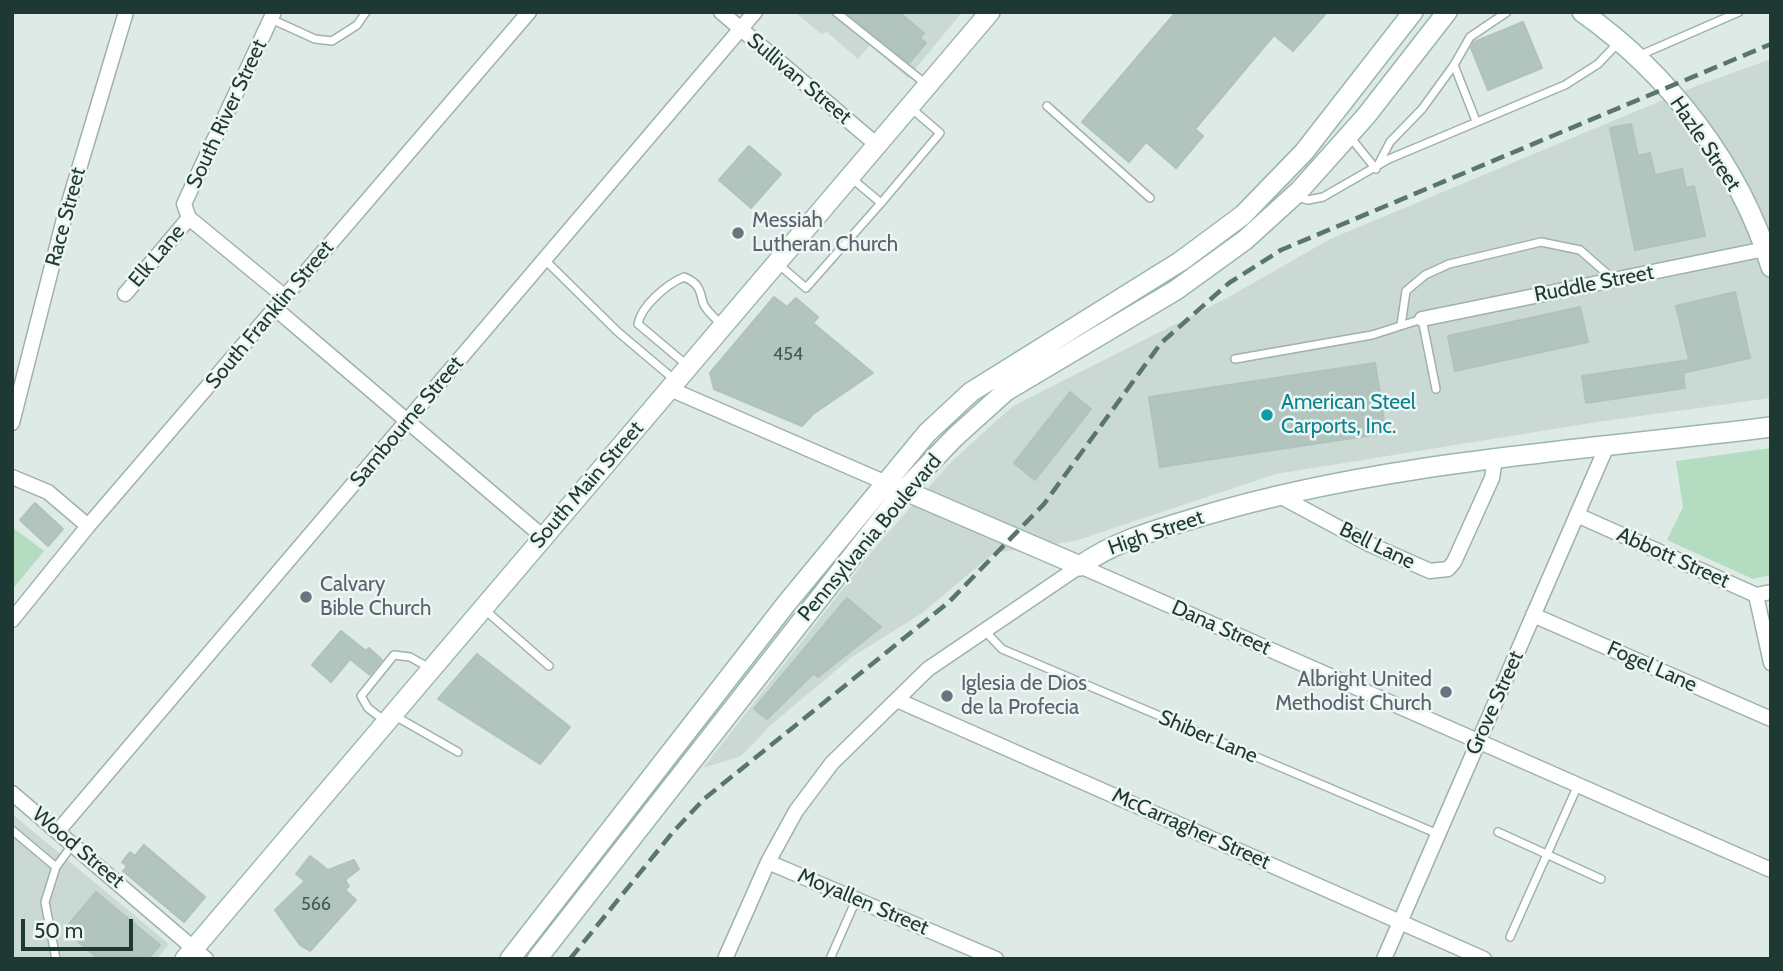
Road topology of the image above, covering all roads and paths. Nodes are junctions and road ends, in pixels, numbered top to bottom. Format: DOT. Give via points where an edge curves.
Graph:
graph roads {
  1 [pos="126,12"];
  2 [pos="366,12"];
  3 [pos="529,12"];
  4 [pos="721,12"];
  5 [pos="755,12"];
  6 [pos="836,12"];
  7 [pos="990,12"];
  8 [pos="1413,12"];
  9 [pos="1447,12"];
  10 [pos="1507,12"];
  11 [pos="1582,12"];
  12 [pos="1735,13"];
  13 [pos="273,15"];
  14 [pos="740,28"];
  15 [pos="1621,40"];
  16 [pos="1637,56"];
  17 [pos="1454,65"];
  18 [pos="927,86"];
  19 [pos="1047,106"];
  20 [pos="909,107"];
  21 [pos="1476,121"];
  22 [pos="1348,136"];
  23 [pos="877,145"];
  24 [pos="1376,169"];
  25 [pos="850,177"];
  26 [pos="1293,196"];
  27 [pos="1150,198"];
  28 [pos="881,204"];
  29 [pos="189,218"];
  30 [pos="1769,254"];
  31 [pos="544,259"];
  32 [pos="777,263"];
  33 [pos="1614,280"];
  34 [pos="125,294"];
  35 [pos="281,303"];
  36 [pos="1422,319"];
  37 [pos="723,326"];
  38 [pos="1401,326"];
  39 [pos="1235,359"];
  40 [pos="679,379"];
  41 [pos="1436,389"];
  42 [pos="407,422"];
  43 [pos="12,423"];
  44 [pos="1771,427"];
  45 [pos="1606,447"];
  46 [pos="1495,460"];
  47 [pos="12,477"];
  48 [pos="884,482"];
  49 [pos="904,491"];
  50 [pos="1276,494"];
  51 [pos="1577,514"];
  52 [pos="88,526"];
  53 [pos="542,536"];
  54 [pos="1080,566"];
  55 [pos="1764,593"];
  56 [pos="482,608"];
  57 [pos="1533,615"];
  58 [pos="12,620"];
  59 [pos="985,630"];
  60 [pos="1771,663"];
  61 [pos="549,666"];
  62 [pos="430,668"];
  63 [pos="897,700"];
  64 [pos="389,717"];
  65 [pos="1771,719"];
  66 [pos="1478,742"];
  67 [pos="458,752"];
  68 [pos="1578,785"];
  69 [pos="12,793"];
  70 [pos="12,831"];
  71 [pos="58,831"];
  72 [pos="1498,832"];
  73 [pos="1439,834"];
  74 [pos="73,844"];
  75 [pos="1547,855"];
  76 [pos="768,862"];
  77 [pos="56,867"];
  78 [pos="1771,870"];
  79 [pos="1601,879"];
  80 [pos="856,899"];
  81 [pos="1400,922"];
  82 [pos="1510,937"];
  83 [pos="195,955"];
  84 [pos="56,959"];
  85 [pos="510,959"];
  86 [pos="537,959"];
  87 [pos="725,959"];
  88 [pos="830,959"];
  89 [pos="996,959"];
  90 [pos="1384,959"];
  91 [pos="1484,959"];
  1 -- 43 [label="street, Race Street" via="64,219"];
  2 -- 13 [label="lane" via="357,25 332,41 315,39"];
  3 -- 35 [label="street, South Franklin Street"];
  4 -- 14 [label="street, Sullivan Street"];
  5 -- 14 [label="street, Sambourne Street"];
  6 -- 18 [label="lane"];
  7 -- 18 [label="main road, South Main Street"];
  8 -- 48 [label="main road, Pennsylvania Boulevard" via="1304,152 1243,215 1181,261 971,392"];
  9 -- 22 [label="main road, Pennsylvania Boulevard"];
  10 -- 17 [label="lane" via="1470,37"];
  11 -- 15 [label="main road, Hazle Street"];
  12 -- 16 [label="lane"];
  13 -- 29 [label="street, South River Street" via="184,204"];
  14 -- 23 [label="street, Sullivan Street"];
  14 -- 31 [label="street, Sambourne Street"];
  15 -- 16 [label="main road, Hazle Street"];
  15 -- 21 [label="lane" via="1598,64 1565,85"];
  16 -- 30 [label="main road, Hazle Street" via="1696,122 1739,192"];
  17 -- 21 [label="lane"];
  17 -- 24 [label="lane" via="1390,142"];
  18 -- 20 [label="main road, South Main Street"];
  19 -- 27 [label="lane"];
  20 -- 23 [label="main road, South Main Street"];
  20 -- 28 [label="lane" via="940,133"];
  21 -- 24 [label="lane"];
  22 -- 24 [label="lane"];
  22 -- 26 [label="main road, Pennsylvania Boulevard"];
  23 -- 25 [label="main road, South Main Street"];
  24 -- 26 [label="lane" via="1323,197"];
  25 -- 28 [label="lane"];
  25 -- 32 [label="main road, South Main Street"];
  26 -- 49 [label="main road, Pennsylvania Boulevard" via="1245,240 1176,290 1006,391"];
  28 -- 32 [label="lane" via="806,288"];
  29 -- 34 [label="street, Elk Lane"];
  29 -- 35 [label="street, South River Street"];
  30 -- 33 [label="street, Ruddle Street"];
  31 -- 40 [label="lane" via="618,332"];
  31 -- 42 [label="street, Sambourne Street"];
  32 -- 37 [label="main road, South Main Street"];
  33 -- 36 [label="street, Ruddle Street"];
  33 -- 38 [label="lane" via="1580,250 1541,242 1449,264 1425,275 1406,291"];
  35 -- 42 [label="street, South River Street"];
  35 -- 52 [label="street, South Franklin Street"];
  36 -- 38 [label="lane"];
  36 -- 41 [label="lane"];
  37 -- 40 [label="main road, South Main Street"];
  37 -- 40 [label="lane" via="704,306 699,287 684,277 670,284 642,315 638,324"];
  38 -- 39 [label="lane"];
  40 -- 48 [label="street, Dana Street"];
  40 -- 53 [label="main road, South Main Street"];
  42 -- 53 [label="street, South River Street"];
  42 -- 71 [label="street, Sambourne Street"];
  44 -- 45 [label="main road, High Street"];
  45 -- 46 [label="main road, High Street"];
  45 -- 51 [label="street, Grove Street"];
  46 -- 50 [label="main road, High Street"];
  46 -- 50 [label="street, Bell Lane" via="1492,478 1448,569 1430,571"];
  47 -- 52 [label="street" via="48,492"];
  48 -- 49 [label="main road, Dana Street"];
  48 -- 85 [label="main road, Pennsylvania Boulevard"];
  49 -- 54 [label="main road, Dana Street"];
  49 -- 86 [label="main road, Pennsylvania Boulevard"];
  50 -- 54 [label="main road, High Street" via="1105,548"];
  51 -- 55 [label="street, Abbott Street"];
  51 -- 57 [label="street, Grove Street"];
  52 -- 58 [label="street, South Franklin Street"];
  53 -- 56 [label="main road, South Main Street"];
  54 -- 59 [label="street, High Street"];
  54 -- 66 [label="street, Dana Street"];
  55 -- 60 [label="street"];
  56 -- 61 [label="lane"];
  56 -- 62 [label="main road, South Main Street"];
  57 -- 65 [label="street, Fogel Lane"];
  57 -- 66 [label="street, Grove Street"];
  59 -- 63 [label="street, High Street" via="928,669"];
  59 -- 73 [label="lane, Shiber Lane" via="1002,649"];
  62 -- 64 [label="main road, South Main Street"];
  62 -- 64 [label="lane" via="410,657 394,655 386,662 361,696 369,708"];
  63 -- 76 [label="street, High Street" via="813,785"];
  63 -- 81 [label="street, McCarragher Street"];
  64 -- 67 [label="lane"];
  64 -- 83 [label="main road, South Main Street"];
  66 -- 68 [label="street, Dana Street"];
  66 -- 73 [label="street, Grove Street"];
  68 -- 75 [label="lane"];
  68 -- 78 [label="street, Dana Street"];
  69 -- 71 [label="street, Wood Street"];
  70 -- 77 [label="lane"];
  71 -- 74 [label="street, Wood Street"];
  72 -- 75 [label="lane"];
  73 -- 81 [label="street, Grove Street"];
  74 -- 77 [label="lane"];
  74 -- 83 [label="street, Wood Street"];
  75 -- 79 [label="lane"];
  75 -- 82 [label="lane"];
  76 -- 80 [label="street, Moyallen Street"];
  76 -- 87 [label="street, High Street"];
  77 -- 84 [label="lane" via="45,902"];
  80 -- 88 [label="lane"];
  80 -- 89 [label="street, Moyallen Street"];
  81 -- 90 [label="street, Grove Street"];
  81 -- 91 [label="street, McCarragher Street"];
}
